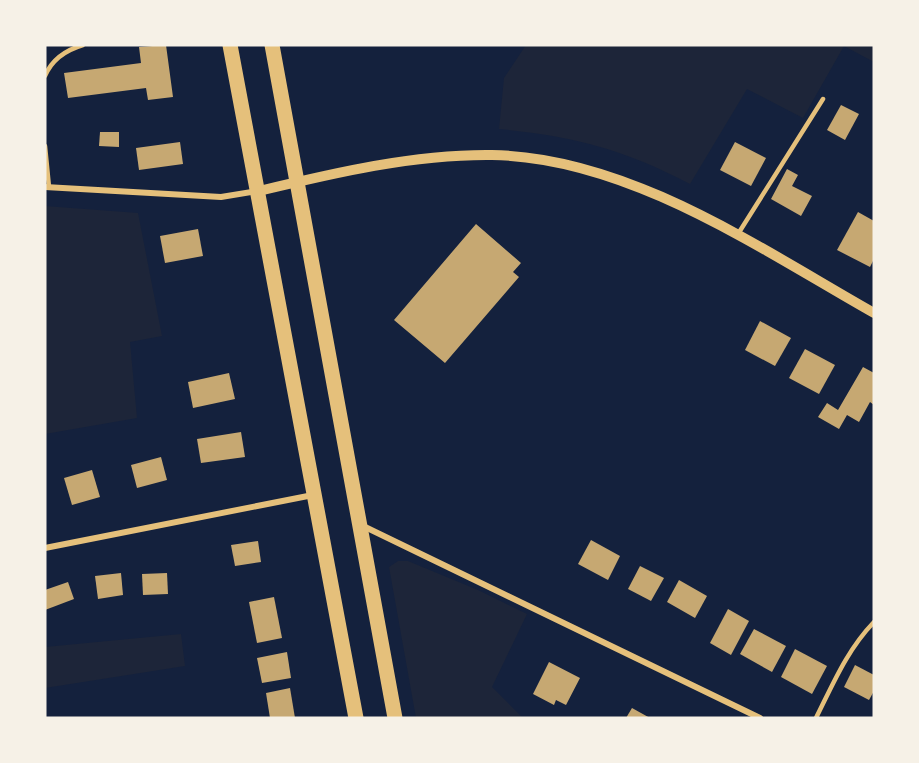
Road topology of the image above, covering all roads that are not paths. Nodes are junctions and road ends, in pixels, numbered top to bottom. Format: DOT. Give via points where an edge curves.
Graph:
graph roads {
  1 [pos="83,45"];
  2 [pos="230,45"];
  3 [pos="272,45"];
  4 [pos="45,76"];
  5 [pos="823,99"];
  6 [pos="45,146"];
  7 [pos="296,182"];
  8 [pos="47,187"];
  9 [pos="259,191"];
  10 [pos="737,236"];
  11 [pos="874,313"];
  12 [pos="313,495"];
  13 [pos="358,524"];
  14 [pos="45,548"];
  15 [pos="874,622"];
  16 [pos="356,718"];
  17 [pos="395,718"];
  18 [pos="760,718"];
  19 [pos="816,718"];
  1 -- 4 [label="lane" via="56,59"];
  2 -- 9 [label="main road"];
  3 -- 7 [label="main road"];
  5 -- 10 [label="lane"];
  6 -- 8 [label="lane"];
  7 -- 9 [label="street"];
  7 -- 10 [label="street" via="420,159 494,155 528,158 624,182"];
  7 -- 13 [label="main road"];
  8 -- 9 [label="street" via="221,197"];
  9 -- 12 [label="main road"];
  10 -- 11 [label="street"];
  12 -- 14 [label="street"];
  12 -- 16 [label="main road"];
  13 -- 17 [label="main road"];
  13 -- 18 [label="street"];
  15 -- 19 [label="lane" via="844,660"];
}
